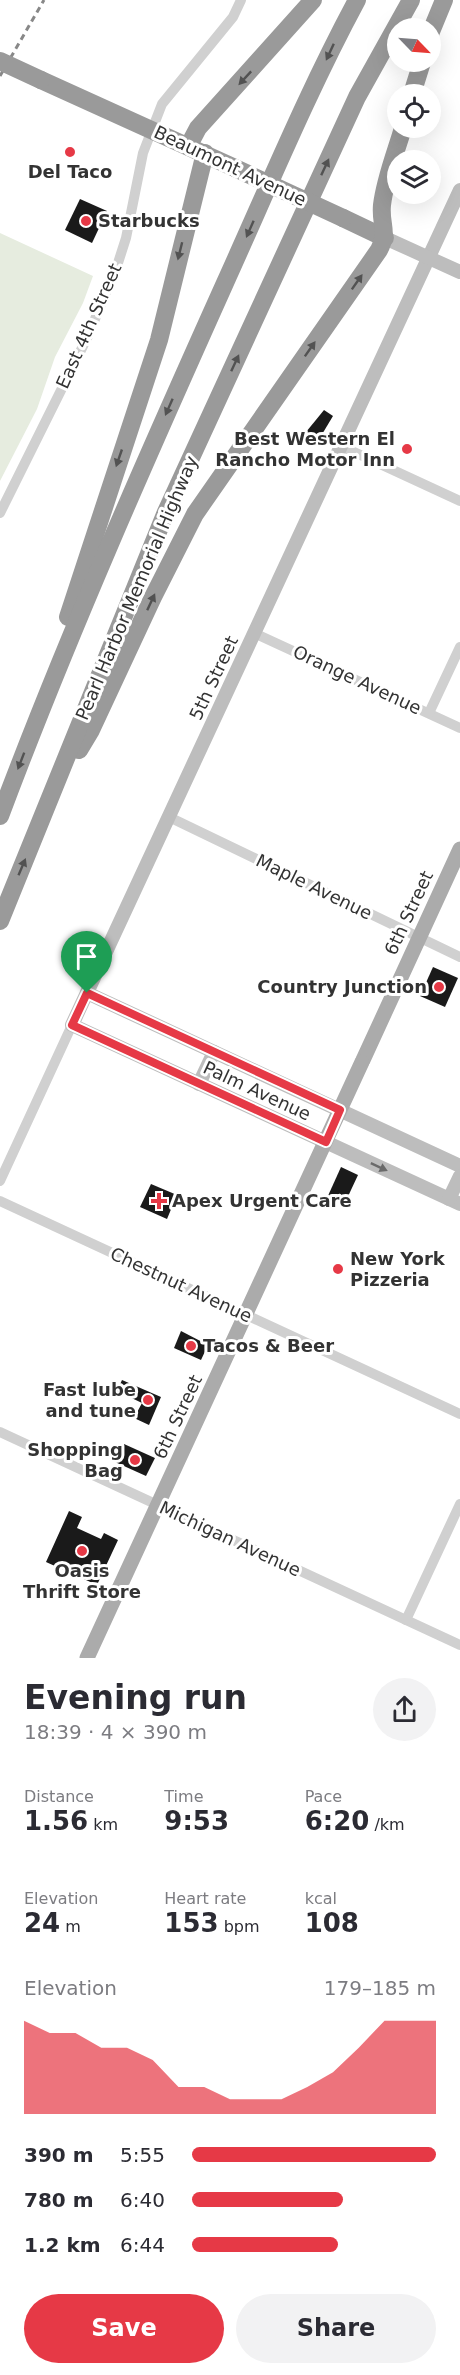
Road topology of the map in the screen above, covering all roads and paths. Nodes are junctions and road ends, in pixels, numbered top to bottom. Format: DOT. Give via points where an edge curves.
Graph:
graph roads {
  1 [pos="240,0"];
  2 [pos="313,0"];
  3 [pos="357,0"];
  4 [pos="411,0"];
  5 [pos="444,0"];
  6 [pos="437,18"];
  7 [pos="0,61"];
  8 [pos="152,130"];
  9 [pos="400,138"];
  10 [pos="197,149"];
  11 [pos="460,190"];
  12 [pos="385,238"];
  13 [pos="429,257"];
  14 [pos="460,272"];
  15 [pos="341,446"];
  16 [pos="460,501"];
  17 [pos="0,513"];
  18 [pos="254,633"];
  19 [pos="460,647"];
  20 [pos="429,713"];
  21 [pos="36,721"];
  22 [pos="460,728"];
  23 [pos="57,784"];
  24 [pos="0,816"];
  25 [pos="169,817"];
  26 [pos="460,849"];
  27 [pos="0,921"];
  28 [pos="419,938"];
  29 [pos="460,957"];
  30 [pos="87,993"];
  31 [pos="72,1025"];
  32 [pos="214,1052"];
  33 [pos="199,1084"];
  34 [pos="340,1110"];
  35 [pos="326,1142"];
  36 [pos="460,1166"];
  37 [pos="460,1176"];
  38 [pos="0,1181"];
  39 [pos="0,1201"];
  40 [pos="455,1202"];
  41 [pos="246,1315"];
  42 [pos="460,1414"];
  43 [pos="0,1432"];
  44 [pos="460,1504"];
  45 [pos="158,1505"];
  46 [pos="406,1620"];
  47 [pos="460,1645"];
  48 [pos="87,1658"];
  1 -- 8 [label="street, East 4th Street" via="233,17 162,104"];
  2 -- 10 [label="highway, one-way" via="198,128"];
  3 -- 21 [label="highway, one-way" via="133,486"];
  23 -- 4 [label="highway, Pearl Harbor Memorial Highway, one-way" via="166,512 357,98"];
  5 -- 6 [label="highway"];
  7 -- 8 [label="highway, Beaumont Avenue, bridge"];
  8 -- 10 [label="highway, Beaumont Avenue"];
  8 -- 17 [label="street, East 4th Street" via="143,153 118,263 88,336"];
  9 -- 12 [label="highway" via="382,203"];
  10 -- 12 [label="highway, Beaumont Avenue, bridge"];
  10 -- 21 [label="highway, one-way" via="159,340"];
  11 -- 13 [label="street, 5th Street"];
  12 -- 13 [label="street, Beaumont Avenue"];
  23 -- 12 [label="highway, one-way" via="91,730 195,514"];
  13 -- 14 [label="street, Beaumont Avenue"];
  13 -- 15 [label="street, 5th Street"];
  15 -- 16 [label="street"];
  15 -- 18 [label="street, 5th Street"];
  18 -- 20 [label="street, Orange Avenue"];
  18 -- 25 [label="street, 5th Street"];
  19 -- 20 [label="street"];
  20 -- 22 [label="street, Orange Avenue"];
  21 -- 24 [label="highway, one-way"];
  27 -- 23 [label="highway, Pearl Harbor Memorial Highway, one-way"];
  25 -- 28 [label="street, Maple Avenue"];
  25 -- 30 [label="street, 5th Street"];
  26 -- 28 [label="main road, 6th Street"];
  28 -- 29 [label="street, Maple Avenue"];
  28 -- 34 [label="main road, 6th Street"];
  30 -- 31 [label="street, 5th Street"];
  30 -- 32 [label="street, Palm Avenue"];
  31 -- 33 [label="street, Palm Avenue"];
  31 -- 38 [label="street, 5th Street"];
  32 -- 33 [label="street"];
  32 -- 34 [label="street, Palm Avenue"];
  33 -- 35 [label="street, Palm Avenue"];
  34 -- 35 [label="main road, 6th Street"];
  34 -- 36 [label="street, Palm Avenue"];
  35 -- 40 [label="street, Palm Avenue, one-way"];
  35 -- 41 [label="main road, 6th Street"];
  37 -- 40 [label="street"];
  39 -- 41 [label="street, Chestnut Avenue"];
  41 -- 42 [label="street, Chestnut Avenue"];
  41 -- 45 [label="main road, 6th Street"];
  43 -- 45 [label="street, Michigan Avenue"];
  44 -- 46 [label="street"];
  45 -- 46 [label="street, Michigan Avenue"];
  45 -- 48 [label="main road, 6th Street"];
  46 -- 47 [label="street, Michigan Avenue"];
}
